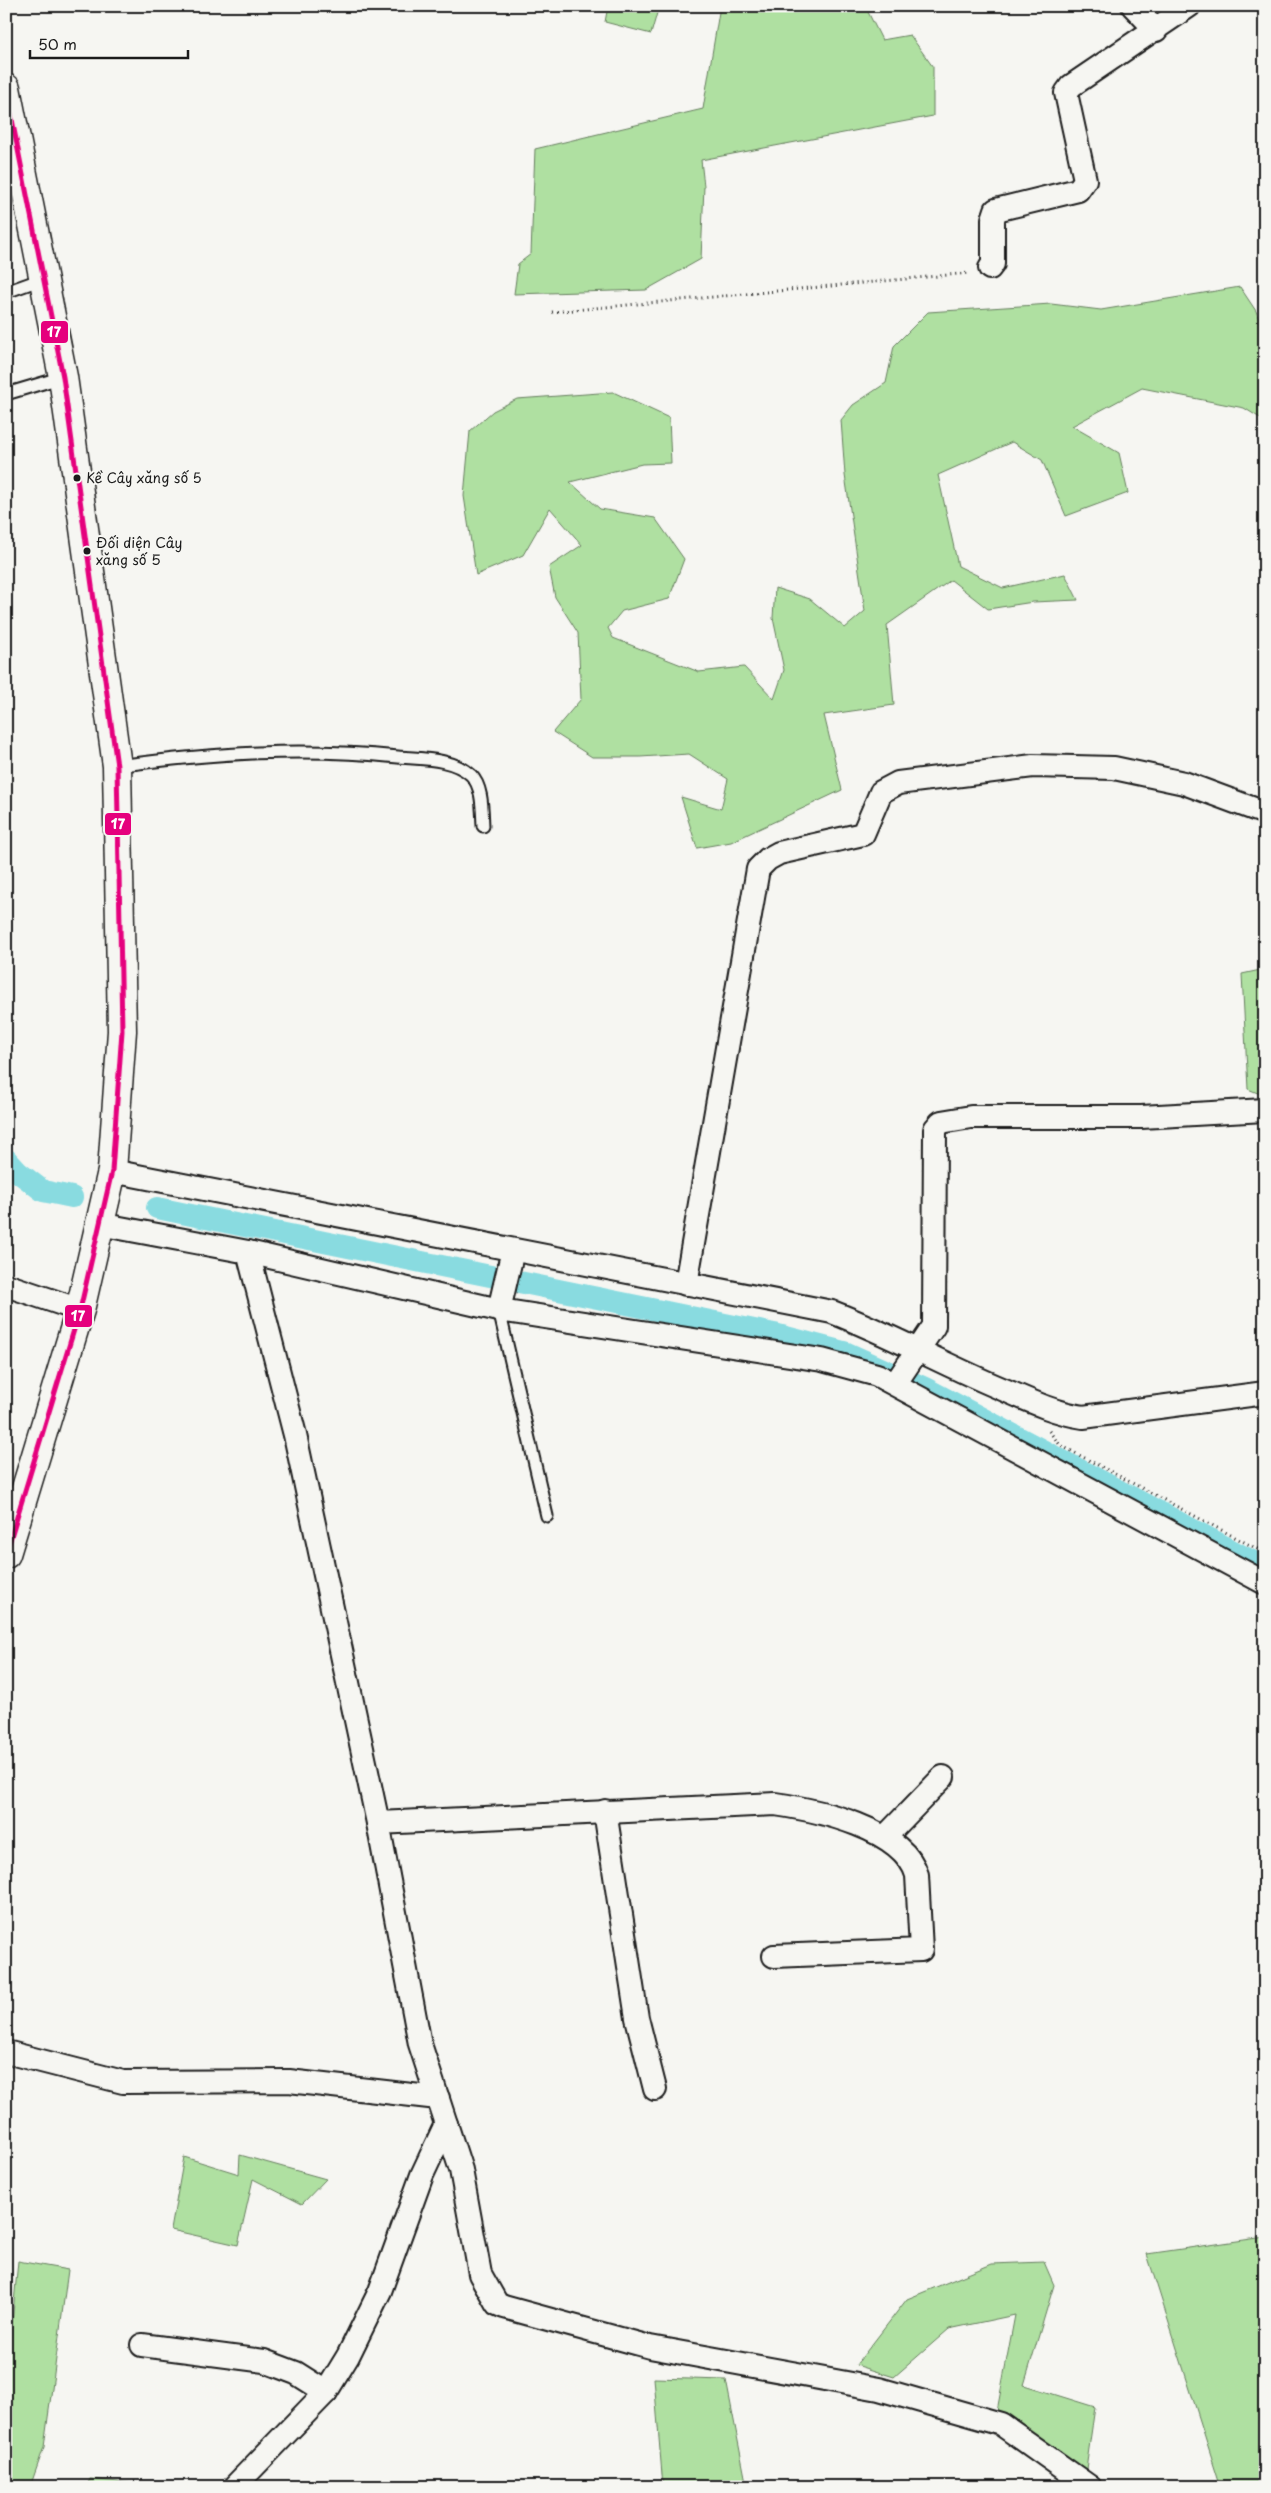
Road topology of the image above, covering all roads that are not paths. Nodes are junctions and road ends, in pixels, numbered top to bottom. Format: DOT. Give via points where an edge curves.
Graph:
graph roads {
  1 [pos="1133,6"];
  2 [pos="1189,6"];
  3 [pos="1156,30"];
  4 [pos="6,88"];
  5 [pos="990,268"];
  6 [pos="45,278"];
  7 [pos="6,292"];
  8 [pos="63,377"];
  9 [pos="6,394"];
  10 [pos="117,766"];
  11 [pos="1265,812"];
  12 [pos="484,826"];
  13 [pos="1265,1110"];
  14 [pos="112,1171"];
  15 [pos="99,1224"];
  16 [pos="513,1250"];
  17 [pos="248,1252"];
  18 [pos="686,1284"];
  19 [pos="6,1285"];
  20 [pos="80,1310"];
  21 [pos="499,1310"];
  22 [pos="919,1350"];
  23 [pos="896,1384"];
  24 [pos="1265,1393"];
  25 [pos="547,1516"];
  26 [pos="6,1554"];
  27 [pos="1265,1583"];
  28 [pos="943,1777"];
  29 [pos="605,1811"];
  30 [pos="378,1823"];
  31 [pos="884,1837"];
  32 [pos="774,1956"];
  33 [pos="6,2052"];
  34 [pos="655,2089"];
  35 [pos="438,2098"];
  36 [pos="446,2124"];
  37 [pos="142,2345"];
  38 [pos="326,2392"];
  39 [pos="236,2486"];
  40 [pos="1090,2487"];
  1 -- 3 [label="street"];
  2 -- 3 [label="street"];
  3 -- 5 [label="street" via="1071,86 1066,94 1085,180 1078,190 996,210 993,264"];
  4 -- 6 [label="highway"];
  6 -- 7 [label="lane"];
  6 -- 8 [label="highway"];
  8 -- 9 [label="lane"];
  8 -- 10 [label="highway"];
  10 -- 12 [label="lane" via="196,756 306,751 430,760 452,764 472,776 480,792"];
  10 -- 14 [label="highway" via="122,1031"];
  11 -- 18 [label="street" via="1184,783 1114,768 1033,766 898,783 881,792 863,834 779,853 768,859 758,869"];
  13 -- 22 [label="street" via="1141,1117 972,1117 941,1122 935,1129 934,1326"];
  14 -- 15 [label="highway"];
  14 -- 16 [label="street"];
  15 -- 17 [label="street"];
  15 -- 20 [label="highway"];
  16 -- 18 [label="street"];
  16 -- 21 [label="street"];
  17 -- 21 [label="street"];
  17 -- 30 [label="street" via="295,1435"];
  18 -- 22 [label="street" via="832,1312"];
  19 -- 20 [label="street"];
  20 -- 26 [label="highway"];
  21 -- 23 [label="street" via="822,1360 877,1375"];
  21 -- 25 [label="lane"];
  22 -- 23 [label="street"];
  22 -- 24 [label="street" via="1022,1398 1083,1417"];
  23 -- 27 [label="street"];
  28 -- 31 [label="street"];
  29 -- 30 [label="street"];
  29 -- 31 [label="street" via="775,1804 805,1808"];
  29 -- 34 [label="street" via="637,2018"];
  30 -- 35 [label="street" via="420,2044"];
  31 -- 32 [label="street" via="914,1864 922,1950"];
  33 -- 35 [label="street" via="123,2082 289,2081"];
  35 -- 36 [label="street"];
  36 -- 38 [label="street" via="422,2175 380,2291"];
  36 -- 40 [label="street" via="461,2170 480,2274 497,2304 650,2347 879,2389 1001,2424"];
  37 -- 38 [label="street" via="264,2361 296,2373"];
  38 -- 39 [label="street"];
}
